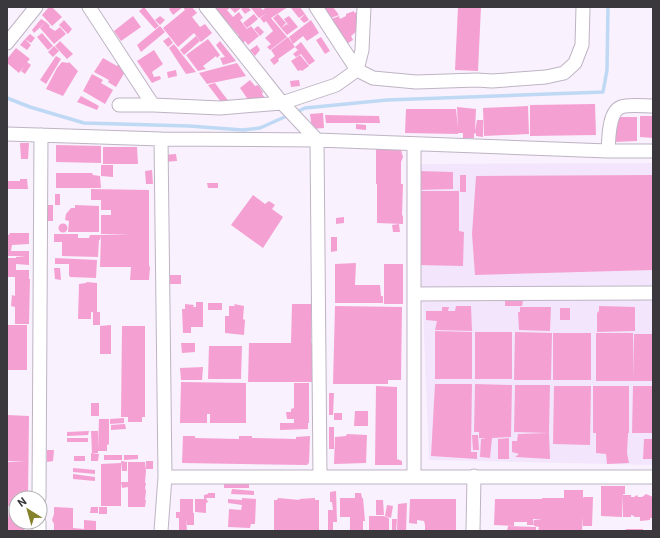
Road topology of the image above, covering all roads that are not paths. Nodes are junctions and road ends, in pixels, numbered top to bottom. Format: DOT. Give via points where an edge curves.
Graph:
graph roads {
  1 [pos="36,7"];
  2 [pos="90,7"];
  3 [pos="206,7"];
  4 [pos="316,7"];
  5 [pos="364,7"];
  6 [pos="583,7"];
  7 [pos="7,43"];
  8 [pos="357,70"];
  9 [pos="282,103"];
  10 [pos="119,105"];
  11 [pos="153,105"];
  12 [pos="653,106"];
  13 [pos="7,134"];
  14 [pos="41,135"];
  15 [pos="314,137"];
  16 [pos="161,140"];
  17 [pos="414,144"];
  18 [pos="608,151"];
  19 [pos="653,151"];
  20 [pos="653,293"];
  21 [pos="414,294"];
  22 [pos="474,476"];
  23 [pos="165,477"];
  24 [pos="320,477"];
  25 [pos="414,477"];
  26 [pos="653,477"];
  27 [pos="39,490"];
  28 [pos="158,528"];
  29 [pos="473,531"];
  1 -- 7 [label="street"];
  2 -- 11 [label="street"];
  3 -- 9 [label="street"];
  4 -- 8 [label="street"];
  5 -- 8 [label="street" via="362,50"];
  6 -- 8 [label="street" via="582,45 575,63 564,73 546,78 416,82 373,78"];
  8 -- 9 [label="street" via="336,85"];
  9 -- 11 [label="street" via="220,108"];
  9 -- 15 [label="street"];
  10 -- 11 [label="street"];
  12 -- 18 [label="street" via="622,106 615,110 611,118"];
  13 -- 14 [label="street"];
  14 -- 16 [label="street"];
  14 -- 27 [label="street"];
  15 -- 16 [label="street"];
  15 -- 17 [label="street"];
  15 -- 24 [label="street"];
  16 -- 23 [label="street"];
  17 -- 18 [label="street"];
  17 -- 21 [label="street"];
  18 -- 19 [label="street"];
  20 -- 21 [label="street"];
  21 -- 25 [label="street"];
  22 -- 25 [label="street"];
  22 -- 26 [label="street"];
  22 -- 29 [label="street"];
  23 -- 24 [label="street"];
  23 -- 28 [label="street"];
  24 -- 25 [label="street"];
}
